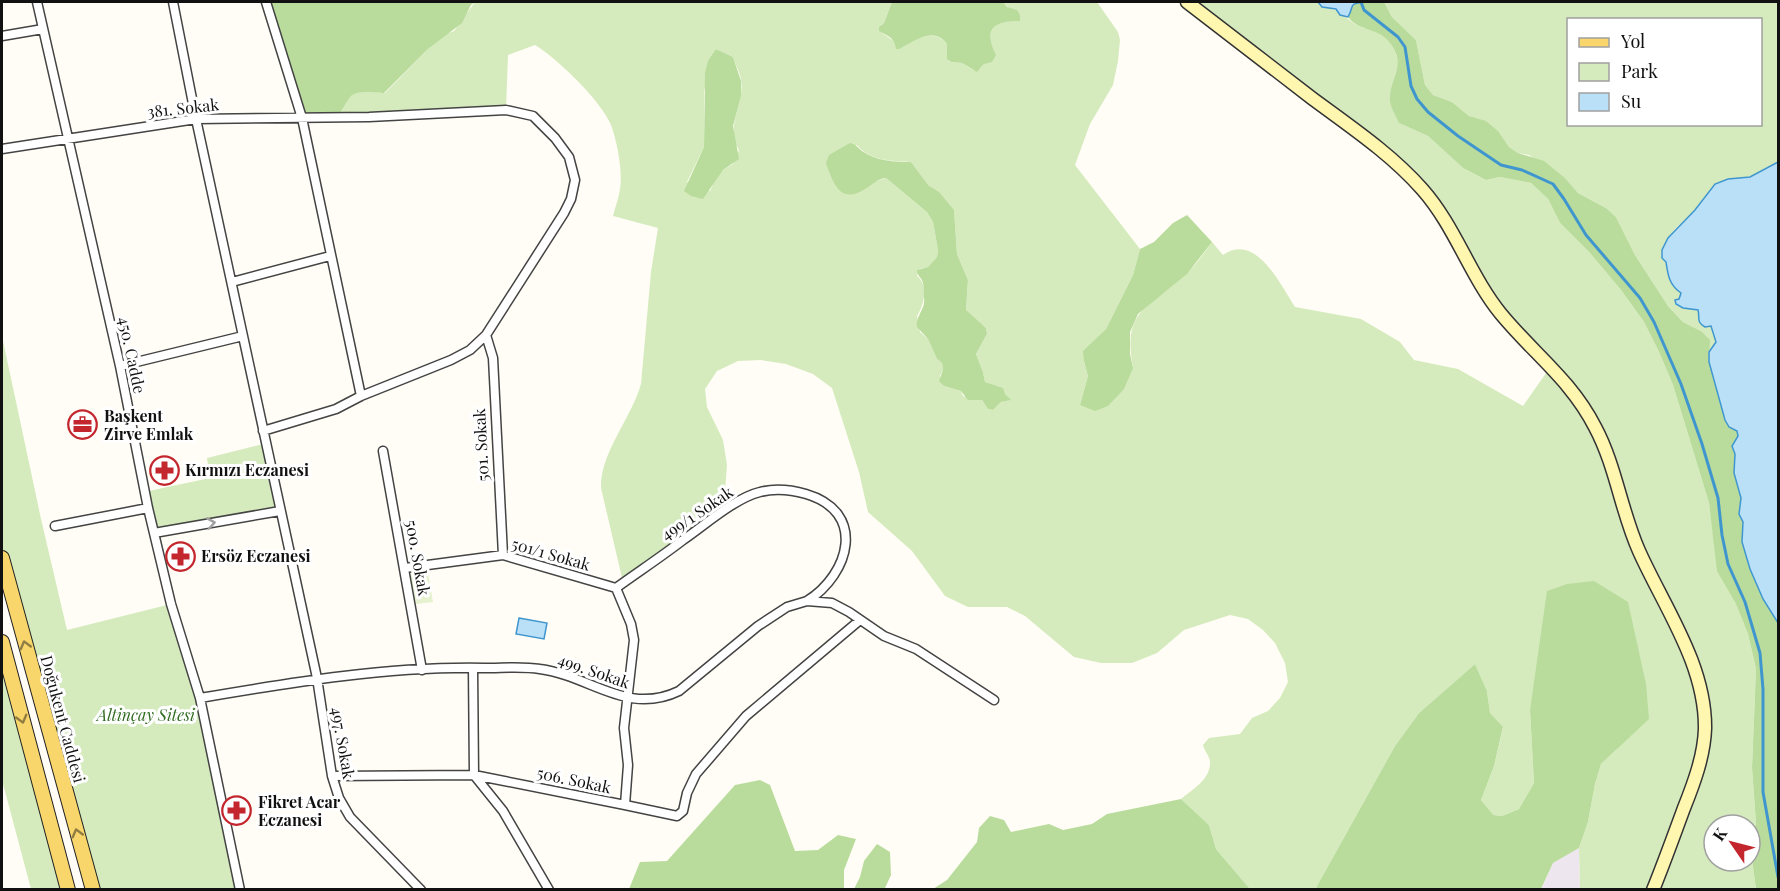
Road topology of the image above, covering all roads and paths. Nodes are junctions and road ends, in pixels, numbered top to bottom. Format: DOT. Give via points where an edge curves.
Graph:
graph roads {
  1 [pos="37,2"];
  2 [pos="173,2"];
  3 [pos="266,2"];
  4 [pos="1187,2"];
  5 [pos="43,29"];
  6 [pos="2,36"];
  7 [pos="302,118"];
  8 [pos="196,119"];
  9 [pos="69,138"];
  10 [pos="2,149"];
  11 [pos="330,255"];
  12 [pos="232,282"];
  13 [pos="486,335"];
  14 [pos="243,336"];
  15 [pos="120,366"];
  16 [pos="361,396"];
  17 [pos="263,431"];
  18 [pos="383,452"];
  19 [pos="148,508"];
  20 [pos="280,511"];
  21 [pos="55,526"];
  22 [pos="154,533"];
  23 [pos="503,555"];
  24 [pos="2,558"];
  25 [pos="405,568"];
  26 [pos="616,588"];
  27 [pos="807,601"];
  28 [pos="860,620"];
  29 [pos="2,642"];
  30 [pos="473,668"];
  31 [pos="422,670"];
  32 [pos="317,678"];
  33 [pos="200,698"];
  34 [pos="626,698"];
  35 [pos="994,700"];
  36 [pos="474,774"];
  37 [pos="332,776"];
  38 [pos="625,806"];
  39 [pos="68,890"];
  40 [pos="93,890"];
  41 [pos="240,890"];
  42 [pos="421,890"];
  43 [pos="549,890"];
  44 [pos="1653,890"];
  1 -- 5 [label="street, 450. Cadde"];
  2 -- 8 [label="street, 497. Sokak"];
  3 -- 7 [label="street"];
  4 -- 44 [label="street" via="1410,176 1452,232 1499,312 1578,397 1596,429 1638,548 1694,669 1705,726 1704,749 1692,788"];
  5 -- 6 [label="street"];
  5 -- 9 [label="street, 450. Cadde"];
  7 -- 8 [label="street, 381. Sokak"];
  7 -- 11 [label="street"];
  7 -- 13 [label="street, 381. Sokak" via="506,110 533,116 555,138 569,157 574,180 571,199"];
  8 -- 9 [label="street, 381. Sokak"];
  8 -- 12 [label="street, 497. Sokak"];
  9 -- 10 [label="street, 381. Sokak"];
  9 -- 15 [label="street, 450. Cadde"];
  11 -- 12 [label="street"];
  11 -- 16 [label="street"];
  12 -- 14 [label="street, 497. Sokak"];
  13 -- 16 [label="street, 381. Sokak" via="451,360"];
  13 -- 23 [label="street, 501. Sokak" via="493,358"];
  14 -- 15 [label="street"];
  14 -- 17 [label="street, 497. Sokak"];
  15 -- 19 [label="street, 450. Cadde"];
  16 -- 17 [label="street, 381. Sokak" via="336,409"];
  17 -- 20 [label="street, 497. Sokak"];
  18 -- 25 [label="street, 500. Sokak"];
  19 -- 21 [label="street"];
  19 -- 22 [label="street, 450. Cadde"];
  22 -- 20 [label="street, one-way"];
  20 -- 32 [label="street, 497. Sokak"];
  22 -- 33 [label="street, 450. Cadde"];
  23 -- 25 [label="street, 501/1 Sokak"];
  23 -- 26 [label="street, 501/1 Sokak"];
  40 -- 24 [label="main road, Doğukent Caddesi, one-way"];
  25 -- 31 [label="street, 500. Sokak"];
  26 -- 27 [label="street, 499/1 Sokak" via="736,503 760,492 786,490 827,504 844,526 847,541 844,557 831,578 821,592"];
  26 -- 34 [label="street, 506. Sokak" via="634,640"];
  27 -- 28 [label="street" via="832,603"];
  27 -- 34 [label="street, 499. Sokak" via="764,622 679,691 664,698"];
  28 -- 35 [label="street" via="884,636 916,649"];
  28 -- 38 [label="street" via="746,716 696,774 683,812 678,816"];
  29 -- 39 [label="main road, one-way"];
  30 -- 31 [label="street, 499. Sokak"];
  30 -- 34 [label="street, 499. Sokak" via="540,669 581,679"];
  30 -- 36 [label="street"];
  31 -- 32 [label="street, 499. Sokak"];
  32 -- 33 [label="street, 499. Sokak"];
  32 -- 37 [label="street, 497. Sokak"];
  33 -- 41 [label="street, 450. Cadde"];
  34 -- 38 [label="street, 506. Sokak"];
  36 -- 37 [label="street, 506. Sokak"];
  36 -- 38 [label="street, 506. Sokak"];
  36 -- 43 [label="street" via="503,811"];
  37 -- 42 [label="street, 497. Sokak" via="350,817"];
}
